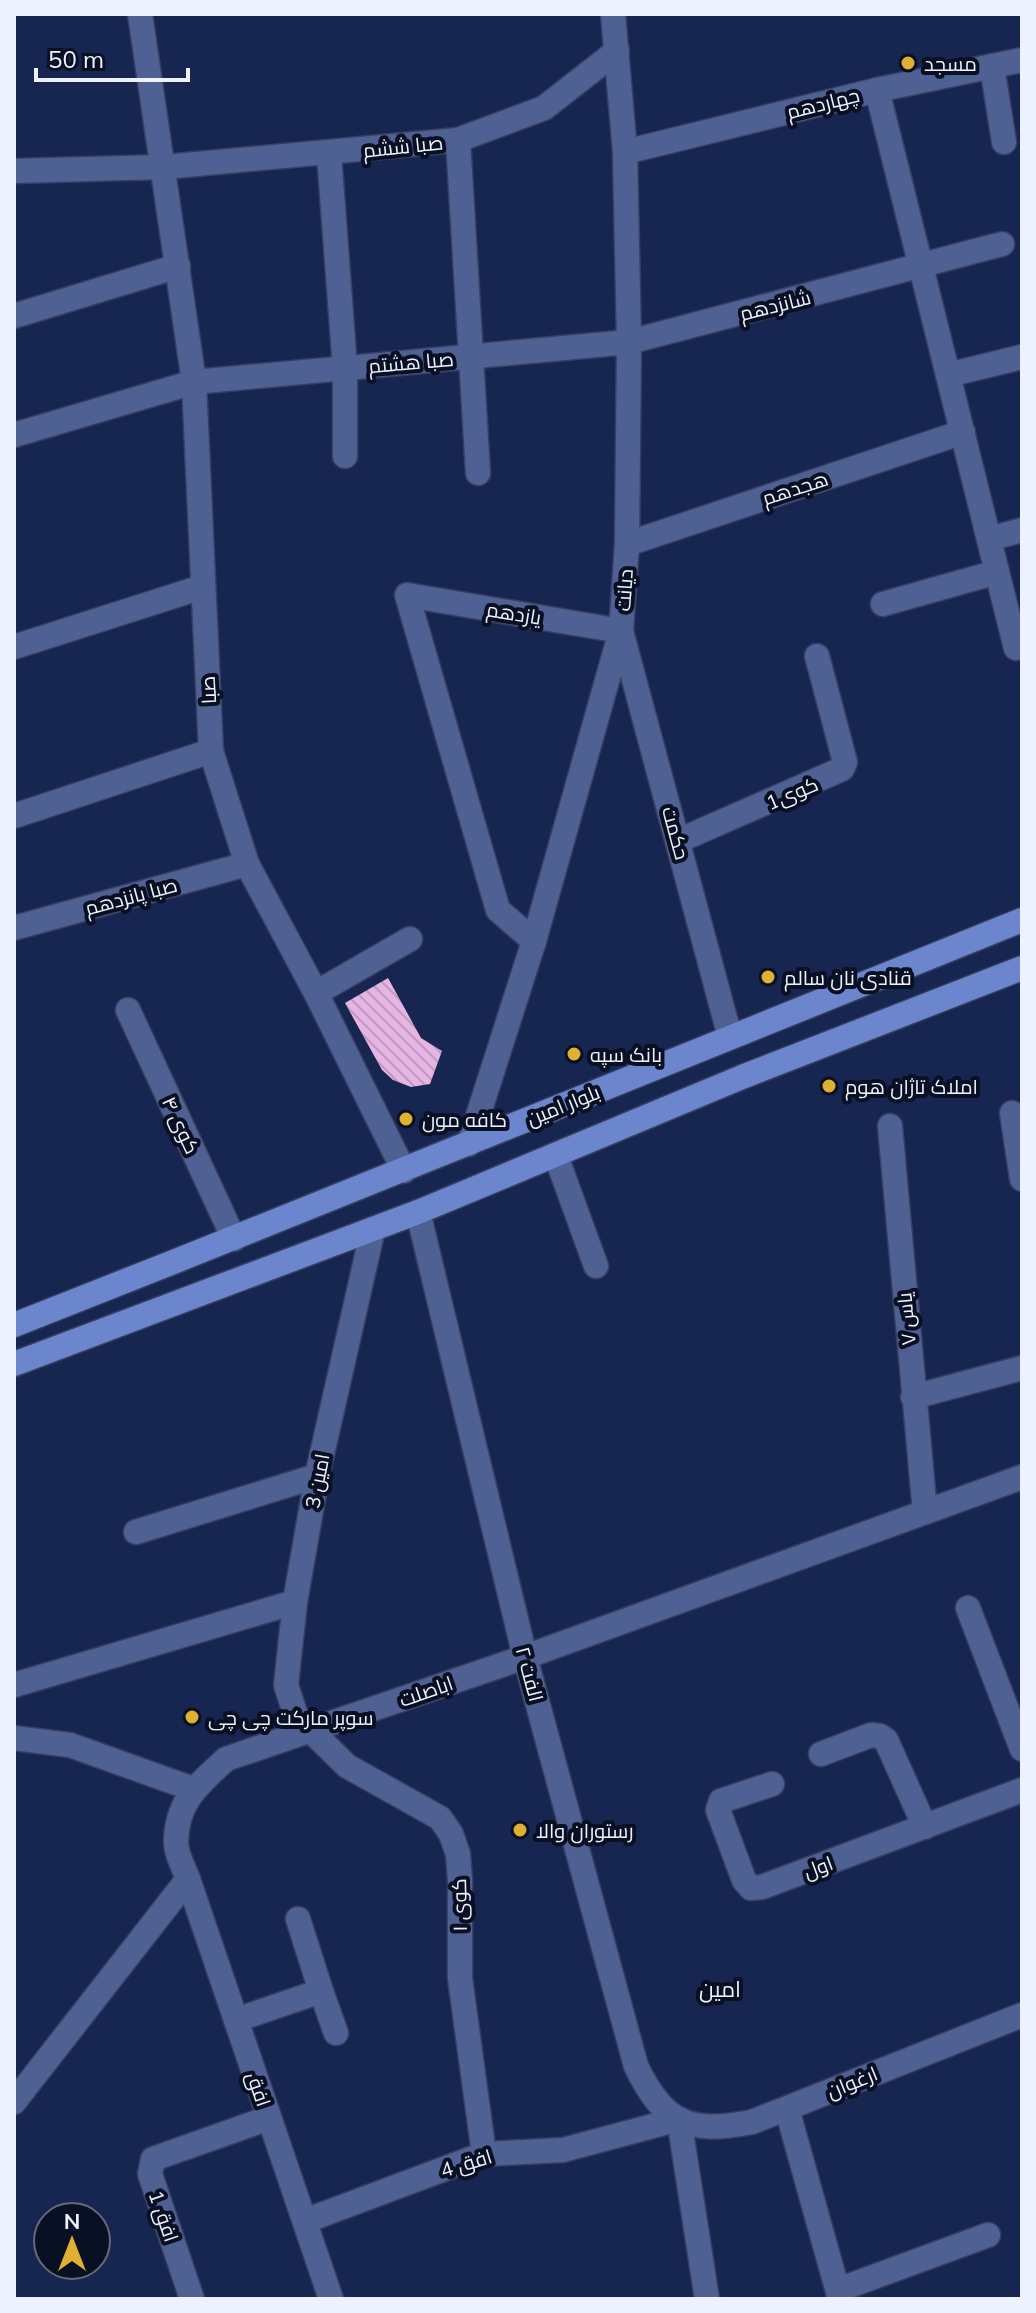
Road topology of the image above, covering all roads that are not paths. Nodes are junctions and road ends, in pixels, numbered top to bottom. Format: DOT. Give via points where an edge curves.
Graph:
graph roads {
  1 [pos="140,14"];
  2 [pos="613,14"];
  3 [pos="617,51"];
  4 [pos="1022,60"];
  5 [pos="992,66"];
  6 [pos="877,90"];
  7 [pos="458,140"];
  8 [pos="1004,142"];
  9 [pos="625,152"];
  10 [pos="329,154"];
  11 [pos="164,167"];
  12 [pos="14,171"];
  13 [pos="1002,244"];
  14 [pos="178,266"];
  15 [pos="921,267"];
  16 [pos="14,316"];
  17 [pos="629,342"];
  18 [pos="472,356"];
  19 [pos="1022,357"];
  20 [pos="345,368"];
  21 [pos="948,375"];
  22 [pos="194,382"];
  23 [pos="963,432"];
  24 [pos="14,435"];
  25 [pos="345,456"];
  26 [pos="478,473"];
  27 [pos="1022,530"];
  28 [pos="989,539"];
  29 [pos="627,544"];
  30 [pos="997,572"];
  31 [pos="202,587"];
  32 [pos="883,604"];
  33 [pos="621,631"];
  34 [pos="14,647"];
  35 [pos="1016,648"];
  36 [pos="817,656"];
  37 [pos="211,751"];
  38 [pos="14,816"];
  39 [pos="678,841"];
  40 [pos="247,864"];
  41 [pos="1022,920"];
  42 [pos="14,928"];
  43 [pos="410,939"];
  44 [pos="534,941"];
  45 [pos="1022,968"];
  46 [pos="316,993"];
  47 [pos="128,1010"];
  48 [pos="730,1037"];
  49 [pos="742,1077"];
  50 [pos="1012,1113"];
  51 [pos="890,1126"];
  52 [pos="469,1144"];
  53 [pos="556,1156"];
  54 [pos="404,1171"];
  55 [pos="1022,1179"];
  56 [pos="418,1212"];
  57 [pos="373,1229"];
  58 [pos="234,1239"];
  59 [pos="596,1266"];
  60 [pos="14,1325"];
  61 [pos="14,1364"];
  62 [pos="1022,1368"];
  63 [pos="913,1397"];
  64 [pos="317,1476"];
  65 [pos="1022,1477"];
  66 [pos="925,1512"];
  67 [pos="136,1532"];
  68 [pos="295,1602"];
  69 [pos="968,1608"];
  70 [pos="525,1657"];
  71 [pos="14,1685"];
  72 [pos="311,1730"];
  73 [pos="14,1738"];
  74 [pos="1022,1749"];
  75 [pos="821,1754"];
  76 [pos="772,1784"];
  77 [pos="193,1789"];
  78 [pos="1022,1790"];
  79 [pos="925,1827"];
  80 [pos="188,1879"];
  81 [pos="298,1919"];
  82 [pos="321,1991"];
  83 [pos="1022,2015"];
  84 [pos="236,2020"];
  85 [pos="991,2027"];
  86 [pos="336,2033"];
  87 [pos="1022,2036"];
  88 [pos="14,2102"];
  89 [pos="787,2109"];
  90 [pos="269,2118"];
  91 [pos="679,2119"];
  92 [pos="484,2154"];
  93 [pos="305,2221"];
  94 [pos="988,2235"];
  95 [pos="839,2294"];
  96 [pos="192,2299"];
  97 [pos="331,2299"];
  98 [pos="707,2299"];
  1 -- 11 [label="street, صبا"];
  2 -- 3 [label="street, دیانت"];
  3 -- 7 [label="street, صبا ششم" via="544,108"];
  3 -- 9 [label="street, دیانت"];
  4 -- 5 [label="street, چهاردهم"];
  5 -- 6 [label="street, چهاردهم"];
  5 -- 8 [label="street"];
  6 -- 9 [label="street, چهاردهم"];
  6 -- 15 [label="street"];
  7 -- 10 [label="street, صبا ششم"];
  7 -- 18 [label="street"];
  9 -- 17 [label="street, دیانت"];
  10 -- 11 [label="street, صبا ششم"];
  10 -- 20 [label="street"];
  11 -- 12 [label="street, صبا ششم"];
  11 -- 14 [label="street, صبا"];
  13 -- 15 [label="street, شانزدهم"];
  14 -- 16 [label="street"];
  14 -- 22 [label="street, صبا"];
  15 -- 17 [label="street, شانزدهم"];
  15 -- 21 [label="street"];
  17 -- 18 [label="street, صبا هشتم"];
  17 -- 29 [label="street, دیانت"];
  18 -- 20 [label="street, صبا هشتم"];
  18 -- 26 [label="street"];
  19 -- 21 [label="street"];
  20 -- 22 [label="street, صبا هشتم"];
  20 -- 25 [label="street"];
  21 -- 23 [label="street"];
  22 -- 24 [label="street, صبا هشتم"];
  22 -- 31 [label="street, صبا"];
  23 -- 28 [label="street"];
  23 -- 29 [label="street, هجدهم"];
  27 -- 28 [label="street"];
  28 -- 30 [label="street"];
  29 -- 33 [label="street, دیانت"];
  30 -- 32 [label="street"];
  30 -- 35 [label="street"];
  31 -- 34 [label="street"];
  31 -- 37 [label="street, صبا"];
  33 -- 39 [label="street, حکمت"];
  33 -- 44 [label="street, دیانت"];
  33 -- 44 [label="street, یازدهم" via="407,595 498,910"];
  36 -- 39 [label="street, کوی1" via="845,762 842,769"];
  37 -- 38 [label="street"];
  37 -- 40 [label="street, صبا"];
  39 -- 48 [label="street, حکمت"];
  40 -- 42 [label="street, صبا پانزدهم"];
  40 -- 46 [label="street, صبا"];
  41 -- 48 [label="main road, بلوار امین"];
  43 -- 46 [label="street"];
  44 -- 52 [label="street, دیانت"];
  45 -- 49 [label="main road"];
  46 -- 54 [label="street, صبا"];
  47 -- 58 [label="street, کوی ۴"];
  48 -- 49 [label="main road"];
  48 -- 52 [label="main road, بلوار امین"];
  49 -- 53 [label="main road"];
  50 -- 55 [label="street"];
  51 -- 63 [label="street, یاس ۷"];
  52 -- 54 [label="main road, بلوار امین"];
  53 -- 56 [label="main road"];
  53 -- 59 [label="street"];
  54 -- 58 [label="main road, بلوار امین"];
  56 -- 57 [label="main road"];
  56 -- 70 [label="street, الفت ۲"];
  57 -- 61 [label="main road"];
  57 -- 64 [label="street, امین 3"];
  58 -- 60 [label="main road, بلوار امین"];
  62 -- 63 [label="street"];
  63 -- 66 [label="street, یاس ۷"];
  64 -- 67 [label="street"];
  64 -- 68 [label="street, امین 3"];
  65 -- 66 [label="street, اباصلت"];
  66 -- 70 [label="street, اباصلت"];
  68 -- 71 [label="street"];
  68 -- 72 [label="street, امین 3" via="286,1685 296,1716"];
  69 -- 74 [label="street"];
  70 -- 72 [label="street, اباصلت"];
  70 -- 91 [label="street, الفت ۲" via="636,2066 649,2093"];
  72 -- 77 [label="street, اباصلت" via="226,1759"];
  72 -- 92 [label="street, کوی ۱" via="347,1766 440,1818 451,1834 460,1880 460,1978"];
  73 -- 77 [label="street" via="70,1745"];
  75 -- 79 [label="street" via="871,1735 886,1740"];
  76 -- 79 [label="street, اول" via="719,1805 751,1888"];
  77 -- 80 [label="street, اباصلت" via="182,1811 176,1845"];
  78 -- 79 [label="street, اول"];
  80 -- 84 [label="street, افق"];
  80 -- 88 [label="street"];
  81 -- 82 [label="street"];
  82 -- 84 [label="street"];
  82 -- 86 [label="street"];
  83 -- 85 [label="street, ارغوان"];
  84 -- 90 [label="street, افق"];
  85 -- 87 [label="street"];
  85 -- 89 [label="street, ارغوان"];
  89 -- 91 [label="street, ارغوان" via="717,2129"];
  89 -- 95 [label="street"];
  90 -- 93 [label="street, افق"];
  90 -- 96 [label="street, افق 1" via="153,2159 150,2166"];
  91 -- 92 [label="street, افق 4" via="563,2150"];
  91 -- 98 [label="street"];
  92 -- 93 [label="street, افق 4"];
  93 -- 97 [label="street, افق"];
  94 -- 95 [label="street"];
}
